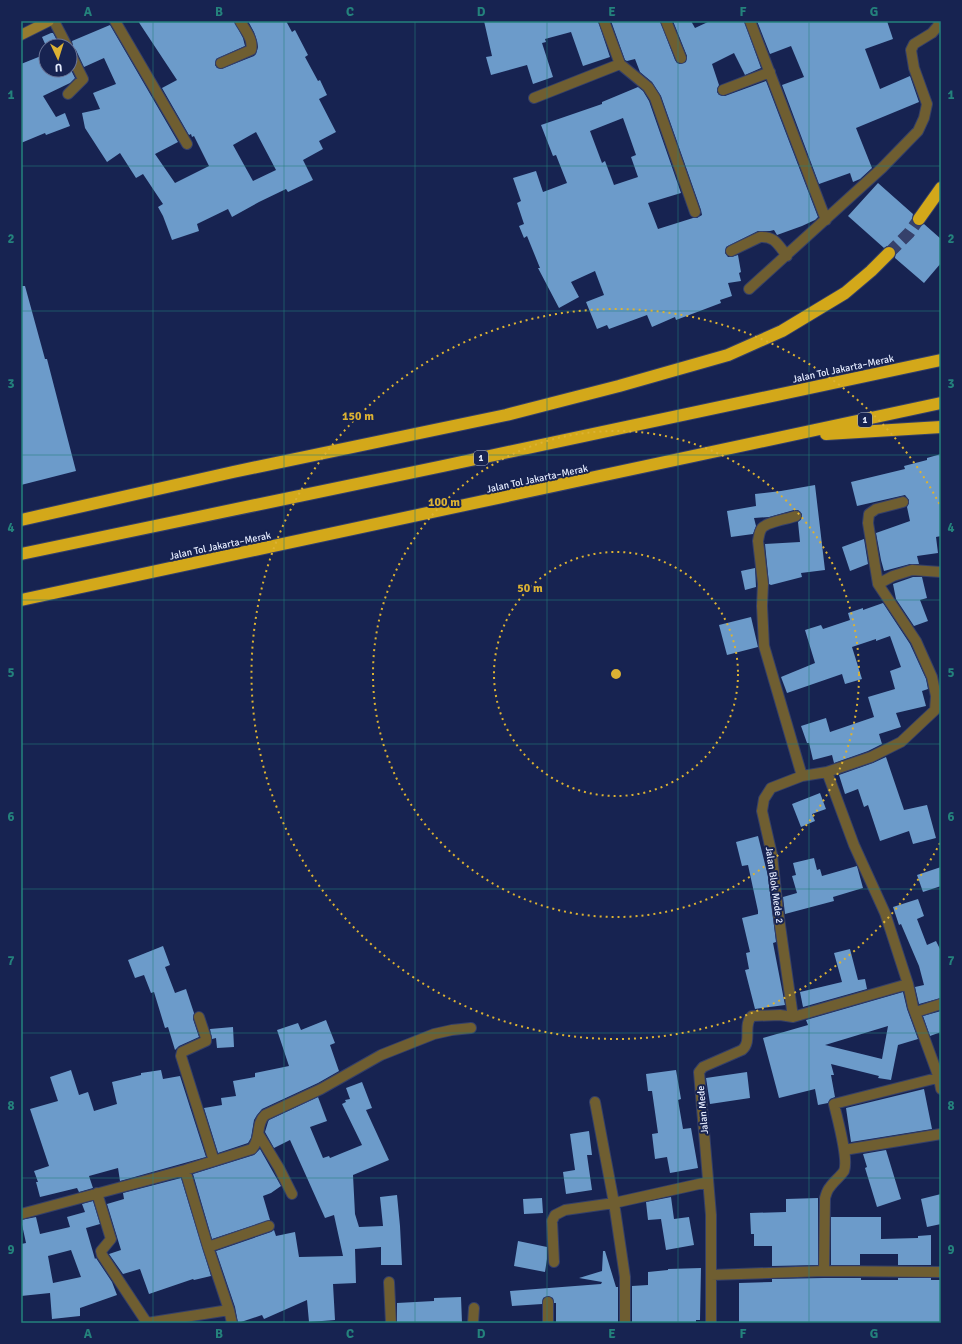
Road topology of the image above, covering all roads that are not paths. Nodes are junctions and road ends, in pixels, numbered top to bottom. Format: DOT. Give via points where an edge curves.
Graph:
graph roads {
  1 [pos="49,21"];
  2 [pos="54,21"];
  3 [pos="115,21"];
  4 [pos="240,21"];
  5 [pos="604,21"];
  6 [pos="666,21"];
  7 [pos="750,21"];
  8 [pos="940,21"];
  9 [pos="21,35"];
  10 [pos="63,38"];
  11 [pos="681,58"];
  12 [pos="221,63"];
  13 [pos="620,64"];
  14 [pos="78,70"];
  15 [pos="770,72"];
  16 [pos="723,90"];
  17 [pos="68,94"];
  18 [pos="534,98"];
  19 [pos="187,144"];
  20 [pos="941,188"];
  21 [pos="695,212"];
  22 [pos="919,219"];
  23 [pos="826,220"];
  24 [pos="731,251"];
  25 [pos="889,253"];
  26 [pos="787,256"];
  27 [pos="749,289"];
  28 [pos="941,360"];
  29 [pos="941,403"];
  30 [pos="941,427"];
  31 [pos="789,436"];
  32 [pos="903,502"];
  33 [pos="796,516"];
  34 [pos="21,520"];
  35 [pos="21,554"];
  36 [pos="941,572"];
  37 [pos="878,584"];
  38 [pos="21,600"];
  39 [pos="827,772"];
  40 [pos="802,776"];
  41 [pos="908,984"];
  42 [pos="941,1004"];
  43 [pos="916,1012"];
  44 [pos="199,1017"];
  45 [pos="793,1018"];
  46 [pos="472,1028"];
  47 [pos="940,1078"];
  48 [pos="941,1089"];
  49 [pos="595,1102"];
  50 [pos="941,1134"];
  51 [pos="259,1135"];
  52 [pos="844,1150"];
  53 [pos="214,1161"];
  54 [pos="185,1170"];
  55 [pos="708,1182"];
  56 [pos="97,1193"];
  57 [pos="292,1194"];
  58 [pos="614,1203"];
  59 [pos="21,1214"];
  60 [pos="269,1226"];
  61 [pos="208,1247"];
  62 [pos="554,1262"];
  63 [pos="824,1271"];
  64 [pos="941,1272"];
  65 [pos="711,1275"];
  66 [pos="389,1282"];
  67 [pos="548,1302"];
  68 [pos="474,1308"];
  69 [pos="229,1310"];
  70 [pos="147,1323"];
  71 [pos="232,1323"];
  72 [pos="391,1323"];
  73 [pos="473,1323"];
  74 [pos="548,1323"];
  75 [pos="625,1323"];
  76 [pos="711,1323"];
  1 -- 9 [label="main road"];
  2 -- 10 [label="street"];
  3 -- 19 [label="street"];
  4 -- 12 [label="street" via="251,41 251,50"];
  5 -- 13 [label="street"];
  6 -- 11 [label="street"];
  7 -- 15 [label="street"];
  8 -- 23 [label="street" via="932,33 914,44 911,50 926,104 924,118 918,131"];
  13 -- 18 [label="street"];
  13 -- 21 [label="street" via="648,87 655,98"];
  14 -- 17 [label="street" via="83,80"];
  15 -- 16 [label="street"];
  15 -- 23 [label="street"];
  20 -- 22 [label="highway"];
  23 -- 26 [label="street"];
  24 -- 26 [label="street" via="765,237 774,239"];
  25 -- 34 [label="highway" via="845,293 782,331 728,355 506,415 233,472"];
  26 -- 27 [label="street"];
  28 -- 35 [label="highway, Jalan Tol Jakarta–Merak / 1"];
  29 -- 31 [label="highway, Jalan Tol Jakarta–Merak / 1"];
  30 -- 31 [label="highway"];
  31 -- 38 [label="highway, Jalan Tol Jakarta–Merak / 1"];
  32 -- 37 [label="street" via="876,509 869,514 868,523"];
  33 -- 40 [label="street" via="766,525 762,528 758,541 763,584 764,646"];
  36 -- 37 [label="street" via="912,570"];
  37 -- 39 [label="street, Jalan Blok Mede 2" via="916,641 932,677 936,696 935,710 901,742 871,757"];
  39 -- 40 [label="street, Jalan Blok Mede 2"];
  39 -- 41 [label="street" via="854,845 885,914"];
  40 -- 45 [label="street, Jalan Blok Mede 2" via="772,788 764,799 762,811 772,855"];
  41 -- 43 [label="street"];
  41 -- 45 [label="street, Jalan Mede"];
  42 -- 43 [label="street"];
  43 -- 47 [label="street"];
  44 -- 53 [label="street" via="206,1041 182,1052 181,1056"];
  45 -- 55 [label="street, Jalan Mede" via="780,1015 752,1016 747,1023 745,1048 703,1067 699,1072"];
  46 -- 51 [label="street" via="434,1034 381,1055 321,1089 265,1115 260,1123"];
  47 -- 48 [label="street"];
  47 -- 52 [label="street" via="834,1104"];
  49 -- 58 [label="street"];
  50 -- 52 [label="street"];
  51 -- 53 [label="street" via="252,1149"];
  51 -- 57 [label="street"];
  52 -- 63 [label="street" via="845,1169 829,1188 825,1198"];
  53 -- 54 [label="street"];
  54 -- 56 [label="street"];
  54 -- 61 [label="street"];
  55 -- 58 [label="street"];
  55 -- 65 [label="street, Jalan Mede"];
  56 -- 59 [label="street"];
  56 -- 70 [label="street" via="111,1239 101,1251 102,1255"];
  58 -- 62 [label="street" via="565,1210 555,1215 552,1221"];
  58 -- 75 [label="street" via="625,1277"];
  60 -- 61 [label="street"];
  61 -- 69 [label="street"];
  63 -- 64 [label="street"];
  63 -- 65 [label="street"];
  65 -- 76 [label="street, Jalan Mede"];
  66 -- 72 [label="street"];
  67 -- 74 [label="street"];
  68 -- 73 [label="street"];
  69 -- 70 [label="street"];
  69 -- 71 [label="street"];
}
